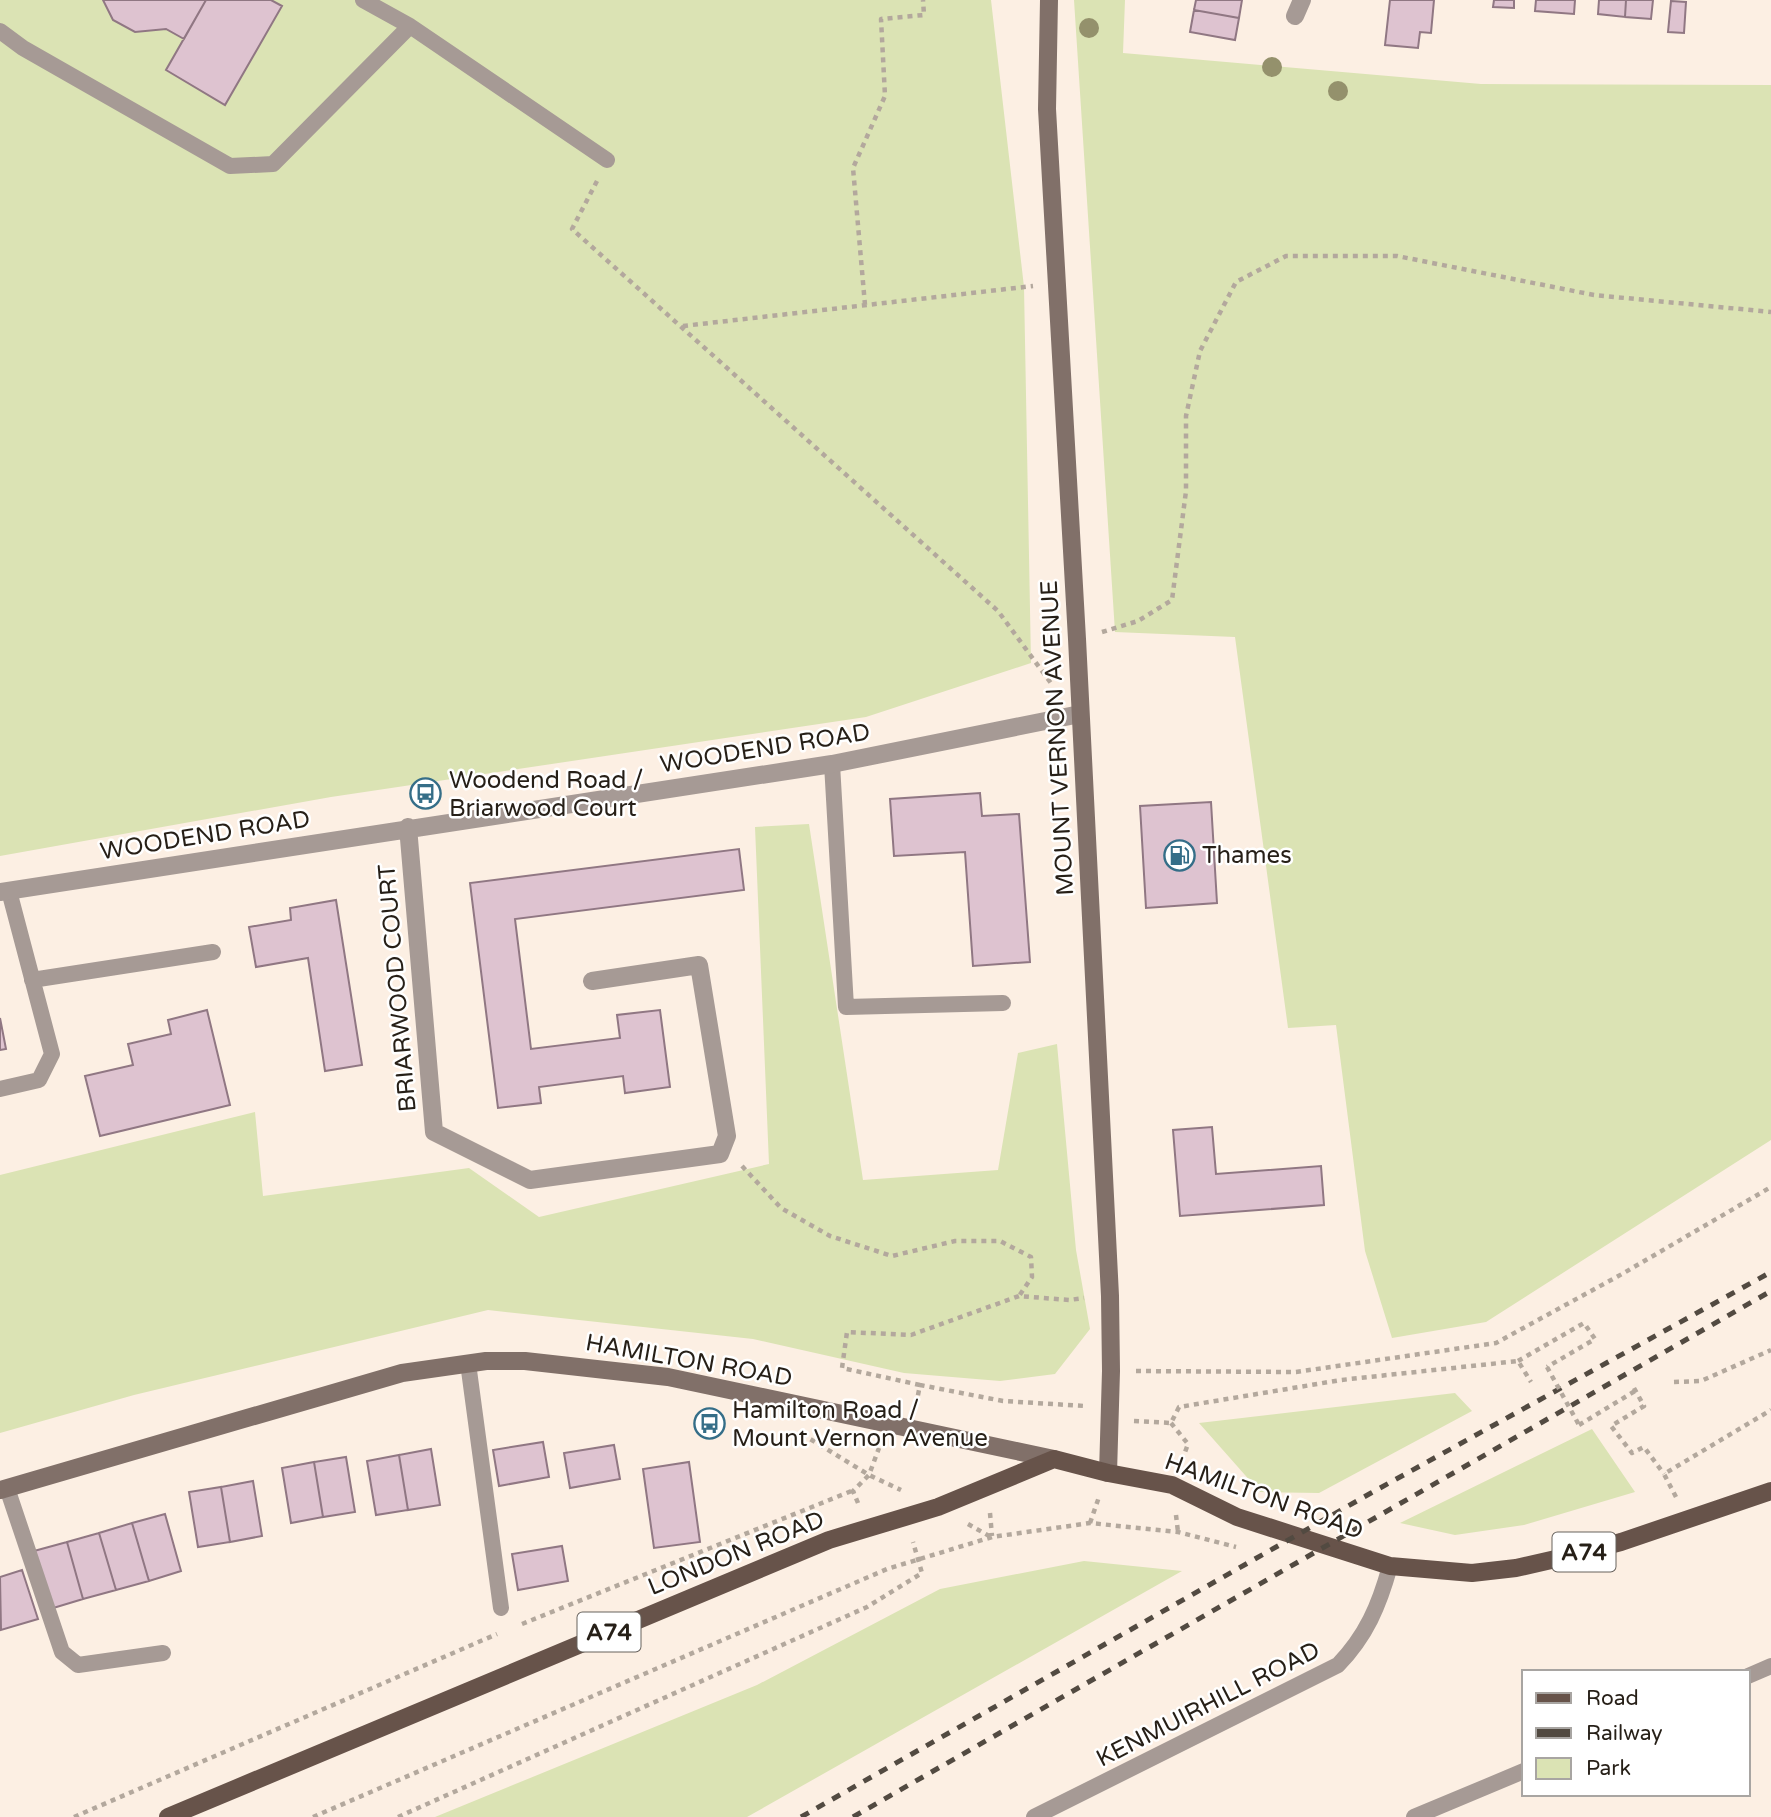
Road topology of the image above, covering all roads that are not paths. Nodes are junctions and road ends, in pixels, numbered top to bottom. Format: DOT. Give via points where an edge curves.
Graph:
graph roads {
  1 [pos="363,0"];
  2 [pos="1049,0"];
  3 [pos="410,26"];
  4 [pos="0,31"];
  5 [pos="607,160"];
  6 [pos="1080,714"];
  7 [pos="832,764"];
  8 [pos="408,827"];
  9 [pos="5,892"];
  10 [pos="213,952"];
  11 [pos="32,980"];
  12 [pos="592,981"];
  13 [pos="1003,1003"];
  14 [pos="0,1089"];
  15 [pos="468,1363"];
  16 [pos="1054,1458"];
  17 [pos="1108,1473"];
  18 [pos="4,1489"];
  19 [pos="1771,1491"];
  20 [pos="1390,1566"];
  21 [pos="501,1608"];
  22 [pos="163,1653"];
  23 [pos="1771,1666"];
  24 [pos="1750,1675"];
  25 [pos="1522,1772"];
  26 [pos="1055,1812"];
  27 [pos="168,1817"];
  28 [pos="1034,1817"];
  29 [pos="1414,1817"];
  1 -- 3 [label="lane"];
  2 -- 6 [label="main road, MOUNT VERNON AVENUE" via="1047,109"];
  3 -- 4 [label="lane" via="273,164 230,166"];
  3 -- 5 [label="lane"];
  6 -- 7 [label="street, WOODEND ROAD"];
  6 -- 17 [label="main road, MOUNT VERNON AVENUE" via="1111,1371"];
  7 -- 8 [label="street, WOODEND ROAD"];
  7 -- 13 [label="lane" via="846,1007"];
  8 -- 9 [label="street, WOODEND ROAD"];
  8 -- 12 [label="street, BRIARWOOD COURT" via="435,1132 530,1180 720,1154 727,1136 699,965"];
  9 -- 11 [label="lane"];
  10 -- 11 [label="lane"];
  11 -- 14 [label="lane" via="52,1054 39,1080"];
  15 -- 16 [label="main road, HAMILTON ROAD" via="525,1361 668,1377"];
  15 -- 18 [label="main road, HAMILTON ROAD" via="402,1373"];
  15 -- 21 [label="lane"];
  16 -- 17 [label="main road, HAMILTON ROAD / A74"];
  16 -- 27 [label="main road, LONDON ROAD / A74" via="938,1507 829,1540"];
  17 -- 20 [label="main road, HAMILTON ROAD / A74" via="1172,1485 1237,1517"];
  18 -- 22 [label="lane" via="62,1652 78,1665"];
  19 -- 20 [label="main road, HAMILTON ROAD / A74" via="1621,1542 1516,1568 1472,1573"];
  20 -- 26 [label="lane, KENMUIRHILL ROAD" via="1371,1623 1338,1665"];
  23 -- 24 [label="lane"];
  25 -- 29 [label="lane"];
  26 -- 28 [label="lane, KENMUIRHILL ROAD"];
}
